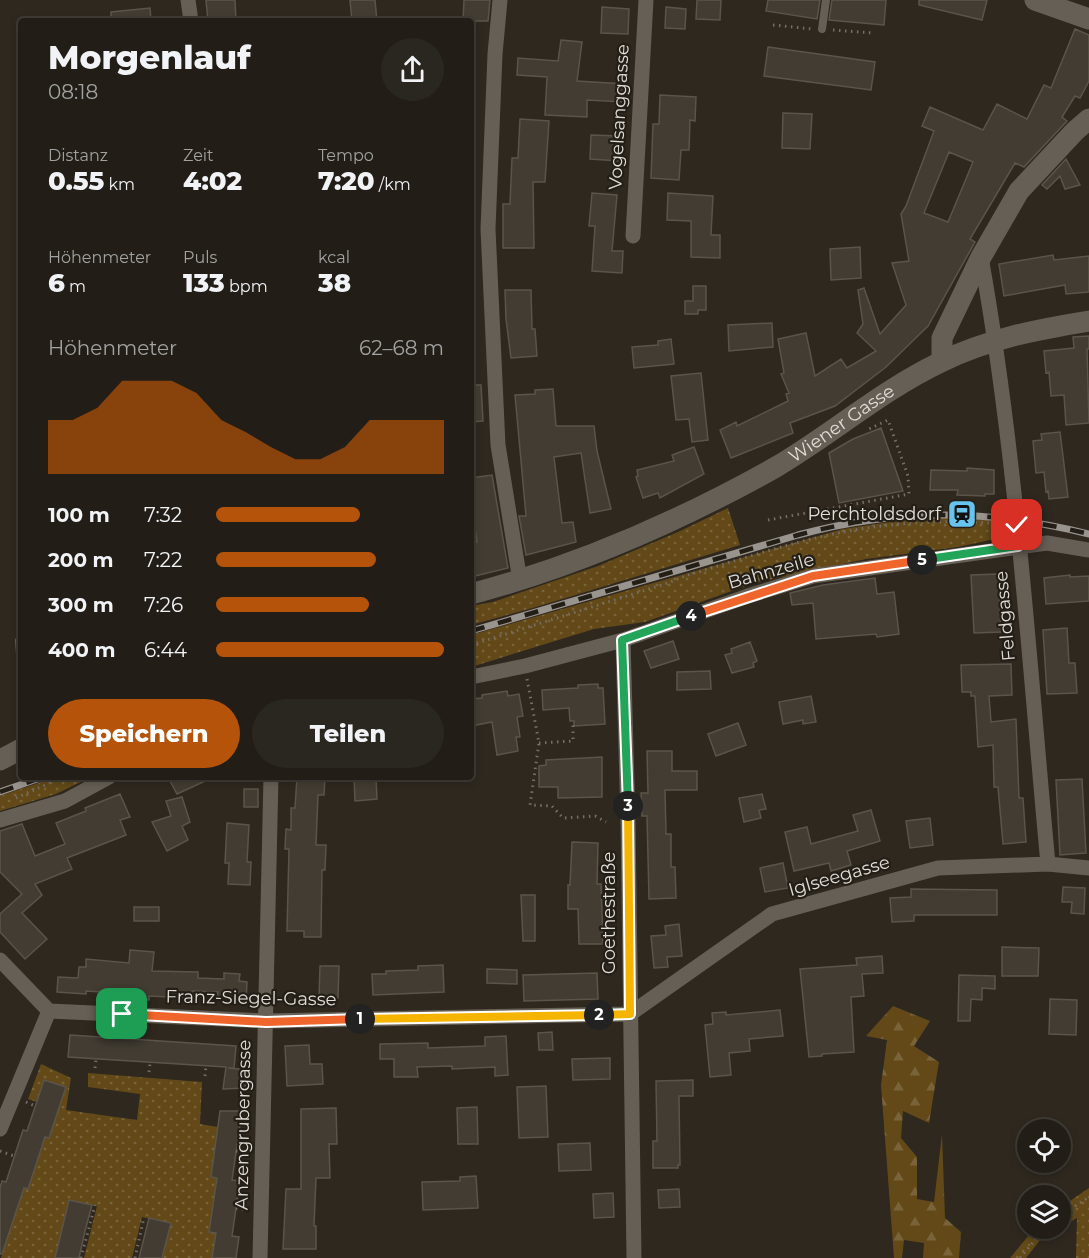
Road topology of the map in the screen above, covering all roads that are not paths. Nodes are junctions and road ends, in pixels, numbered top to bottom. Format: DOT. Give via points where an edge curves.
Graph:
graph roads {
  1 [pos="188,0"];
  2 [pos="500,0"];
  3 [pos="646,0"];
  4 [pos="826,0"];
  5 [pos="1035,0"];
  6 [pos="191,18"];
  7 [pos="1089,19"];
  8 [pos="822,30"];
  9 [pos="1089,119"];
  10 [pos="633,236"];
  11 [pos="981,257"];
  12 [pos="1089,321"];
  13 [pos="996,340"];
  14 [pos="942,361"];
  15 [pos="1018,546"];
  16 [pos="1089,550"];
  17 [pos="520,581"];
  18 [pos="474,593"];
  19 [pos="622,640"];
  20 [pos="474,676"];
  21 [pos="18,751"];
  22 [pos="0,760"];
  23 [pos="104,780"];
  24 [pos="271,780"];
  25 [pos="0,820"];
  26 [pos="1048,864"];
  27 [pos="1089,868"];
  28 [pos="0,960"];
  29 [pos="49,1011"];
  30 [pos="630,1014"];
  31 [pos="266,1022"];
  32 [pos="0,1129"];
  33 [pos="260,1258"];
  34 [pos="634,1258"];
  1 -- 6 [label="street"];
  2 -- 17 [label="street" via="488,229 498,445"];
  3 -- 10 [label="street, Vogelsanggasse"];
  4 -- 8 [label="lane"];
  5 -- 7 [label="main road"];
  9 -- 11 [label="main road" via="1019,191"];
  11 -- 13 [label="street, Feldgasse"];
  11 -- 14 [label="main road" via="942,338"];
  12 -- 13 [label="main road, Wiener Gasse"];
  13 -- 14 [label="main road, Wiener Gasse"];
  13 -- 15 [label="street, Feldgasse"];
  14 -- 17 [label="main road, Wiener Gasse" via="787,460 693,512 597,554"];
  15 -- 16 [label="street, Bahnzeile" via="1047,543"];
  15 -- 19 [label="street, Bahnzeile" via="813,576"];
  15 -- 26 [label="street, Feldgasse"];
  17 -- 18 [label="main road, Wiener Gasse"];
  19 -- 20 [label="street, Bahnzeile"];
  19 -- 30 [label="street, Goethestraße"];
  21 -- 22 [label="main road"];
  23 -- 25 [label="street" via="65,801"];
  24 -- 31 [label="street, Anzengrubergasse"];
  26 -- 27 [label="street, Iglseegasse"];
  26 -- 30 [label="street, Iglseegasse" via="938,868 772,915"];
  28 -- 29 [label="street"];
  29 -- 31 [label="street, Franz-Siegel-Gasse"];
  29 -- 32 [label="street"];
  30 -- 31 [label="street, Franz-Siegel-Gasse"];
  30 -- 34 [label="street, Goethestraße"];
  31 -- 33 [label="street, Anzengrubergasse"];
}
